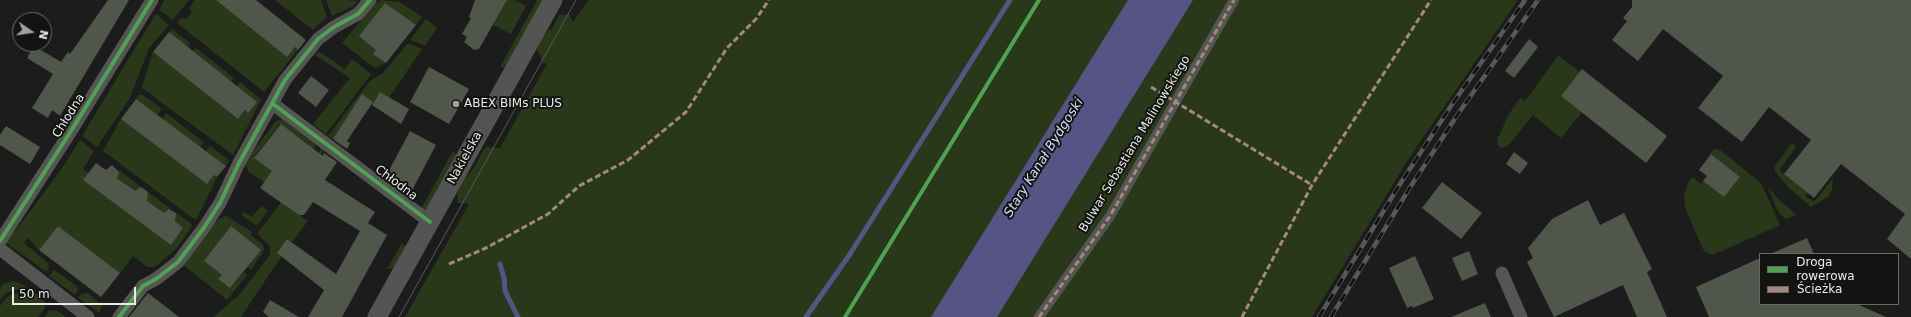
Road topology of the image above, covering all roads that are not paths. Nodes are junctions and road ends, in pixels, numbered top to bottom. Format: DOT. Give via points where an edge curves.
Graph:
graph roads {
  1 [pos="152,0"];
  2 [pos="370,0"];
  3 [pos="553,0"];
  4 [pos="1234,0"];
  5 [pos="273,104"];
  6 [pos="430,222"];
  7 [pos="0,241"];
  8 [pos="2,256"];
  9 [pos="1502,273"];
  10 [pos="88,317"];
  11 [pos="119,317"];
  12 [pos="377,317"];
  13 [pos="1039,317"];
  14 [pos="1521,317"];
  1 -- 7 [label="street, Chłodna"];
  2 -- 5 [label="street" via="358,14 318,39 285,80"];
  3 -- 6 [label="main road, Nakielska"];
  4 -- 13 [label="street, Bulwar Sebastiana Malinowskiego" via="1110,216"];
  5 -- 6 [label="street, Chłodna"];
  5 -- 11 [label="street" via="239,163 220,203 203,229 178,262 143,286"];
  6 -- 12 [label="main road, Nakielska"];
  8 -- 10 [label="street"];
  9 -- 14 [label="street"];
}
